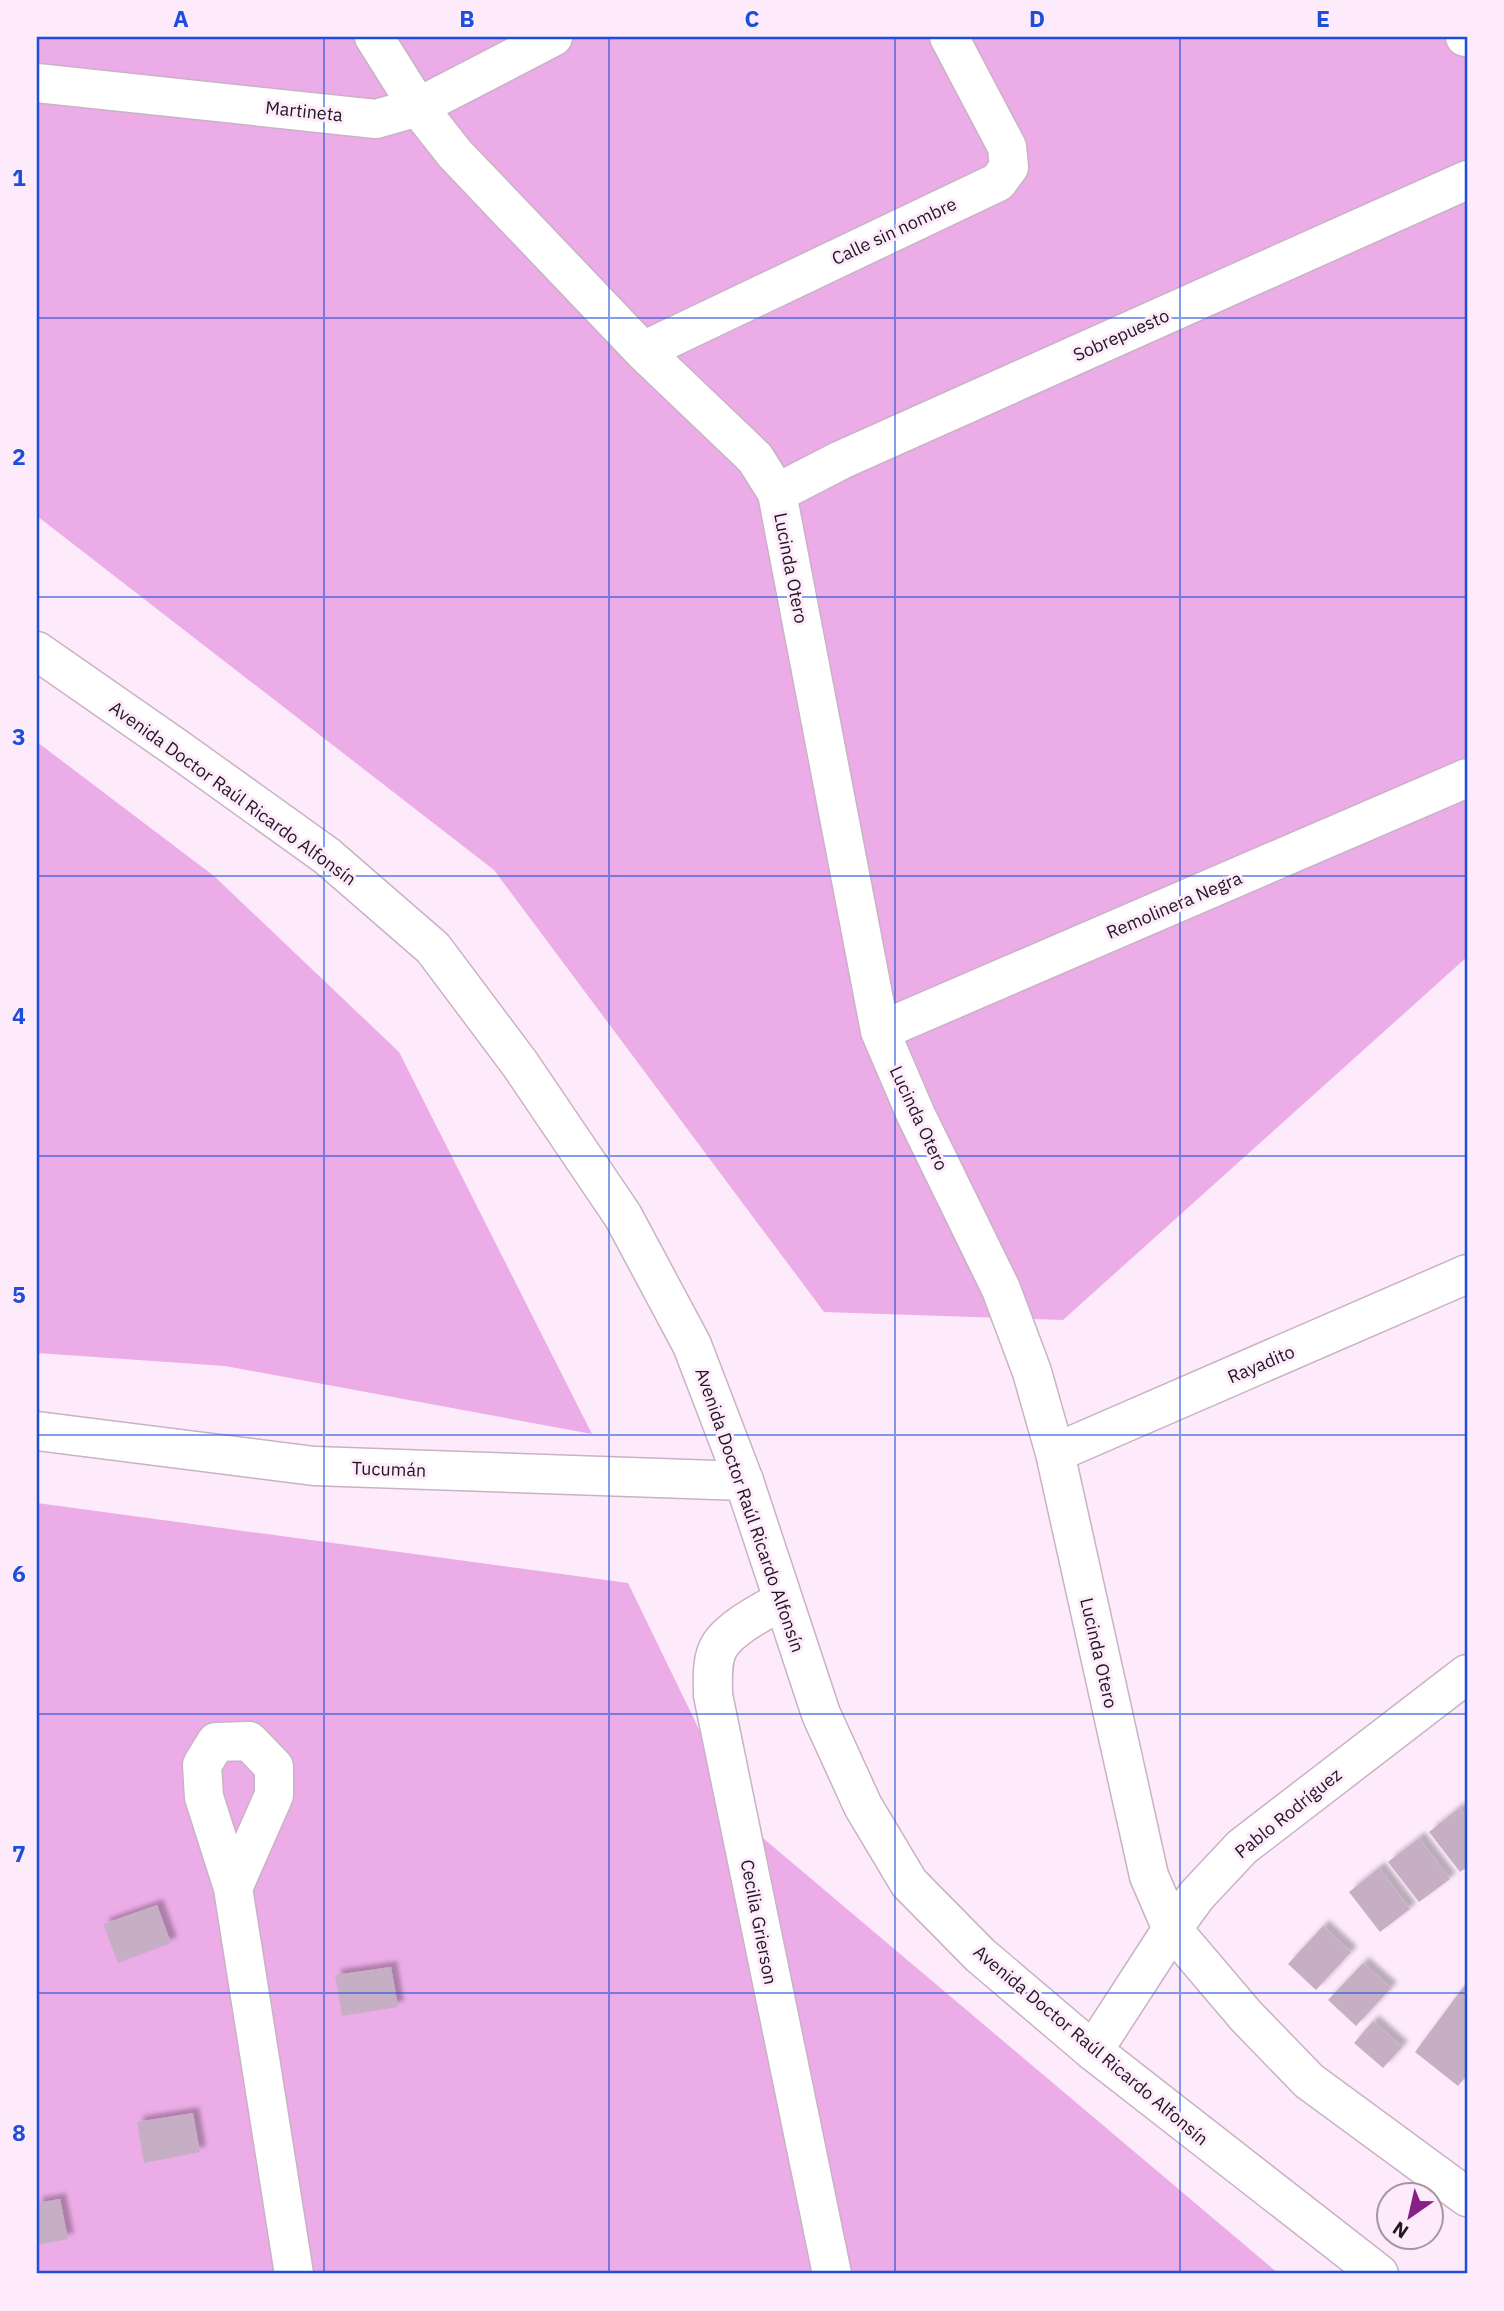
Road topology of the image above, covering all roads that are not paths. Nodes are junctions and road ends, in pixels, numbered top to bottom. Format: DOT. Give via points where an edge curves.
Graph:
graph roads {
  1 [pos="374,37"];
  2 [pos="553,37"];
  3 [pos="949,37"];
  4 [pos="37,83"];
  5 [pos="418,107"];
  6 [pos="1467,180"];
  7 [pos="643,351"];
  8 [pos="777,493"];
  9 [pos="37,651"];
  10 [pos="1467,778"];
  11 [pos="880,1031"];
  12 [pos="1467,1274"];
  13 [pos="37,1431"];
  14 [pos="1055,1453"];
  15 [pos="744,1481"];
  16 [pos="783,1600"];
  17 [pos="1467,1674"];
  18 [pos="233,1888"];
  19 [pos="1172,1929"];
  20 [pos="1094,2051"];
  21 [pos="1467,2197"];
  22 [pos="294,2274"];
  23 [pos="832,2274"];
  24 [pos="1379,2274"];
  1 -- 5 [label="street, Lucinda Otero"];
  2 -- 5 [label="street, Martineta"];
  3 -- 7 [label="street, Calle sin nombre" via="1007,147 1009,167 998,182"];
  4 -- 5 [label="street, Martineta" via="376,119"];
  5 -- 7 [label="street, Lucinda Otero" via="455,154"];
  6 -- 8 [label="street, Sobrepuesto" via="841,460"];
  7 -- 8 [label="street, Lucinda Otero" via="755,458"];
  8 -- 11 [label="street, Lucinda Otero"];
  9 -- 15 [label="street, Avenida Doctor Raúl Ricardo Alfonsín" via="327,856 433,948 520,1064 623,1216 692,1345"];
  10 -- 11 [label="street, Remolinera Negra"];
  11 -- 14 [label="street, Lucinda Otero" via="1001,1289"];
  12 -- 14 [label="street, Rayadito"];
  13 -- 15 [label="street, Tucumán" via="314,1466"];
  14 -- 19 [label="street, Lucinda Otero" via="1149,1876"];
  15 -- 16 [label="street, Avenida Doctor Raúl Ricardo Alfonsín"];
  16 -- 20 [label="street, Avenida Doctor Raúl Ricardo Alfonsín" via="821,1714 863,1806 909,1883 980,1955"];
  16 -- 23 [label="street, Cecilia Grierson" via="748,1619 720,1646 713,1669 713,1695"];
  17 -- 19 [label="street, Pablo Rodríguez" via="1242,1847"];
  18 -- 22 [label="street"];
  19 -- 20 [label="street, Pablo Rodríguez"];
  19 -- 21 [label="street, Lucinda Otero" via="1309,2081"];
  20 -- 24 [label="street, Avenida Doctor Raúl Ricardo Alfonsín"];
}
